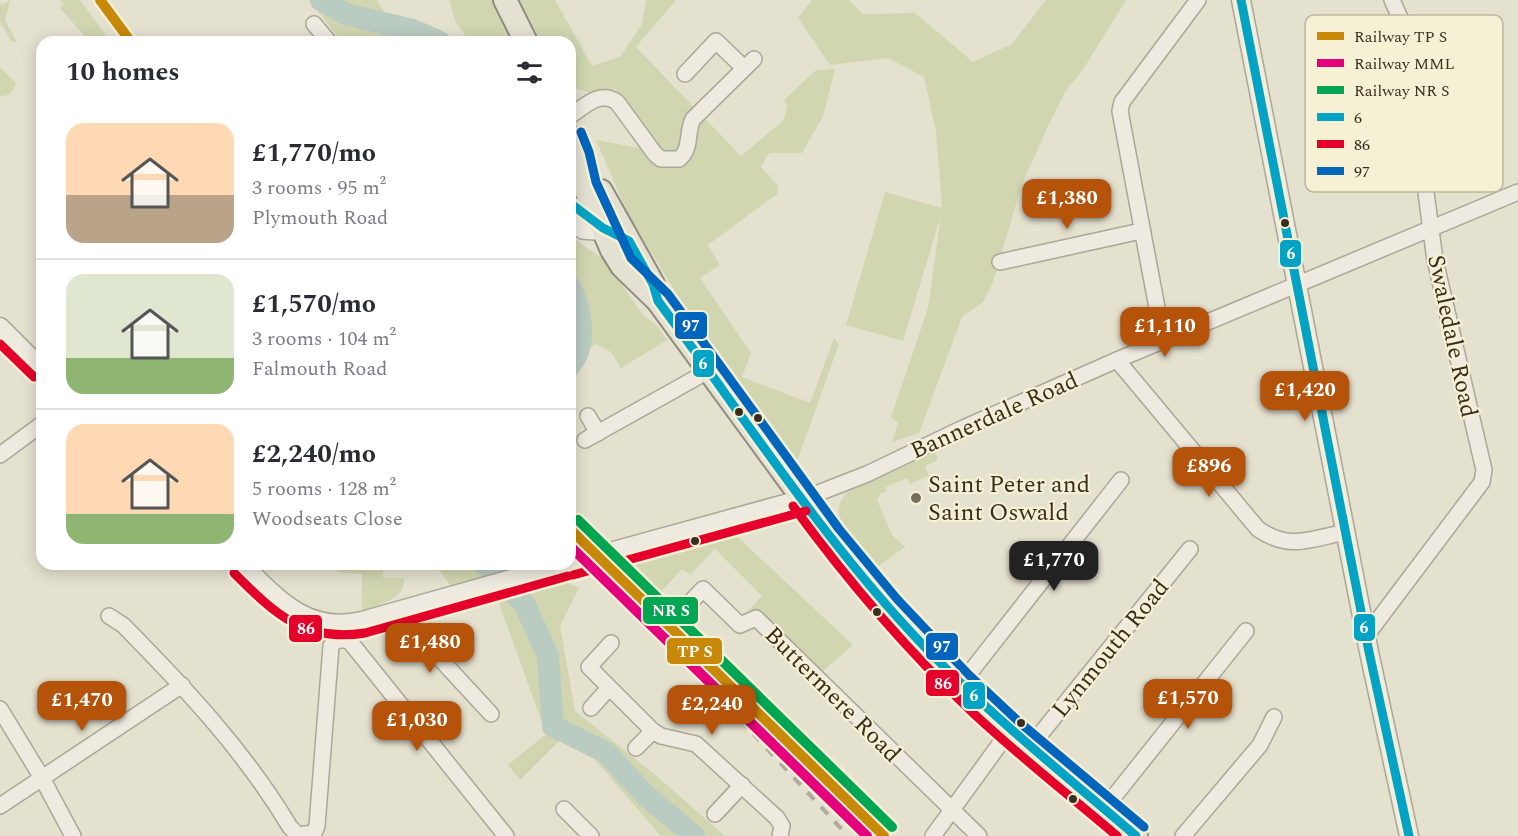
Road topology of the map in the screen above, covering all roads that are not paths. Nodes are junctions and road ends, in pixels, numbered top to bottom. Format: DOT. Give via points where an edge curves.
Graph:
graph roads {
  1 [pos="505,0"];
  2 [pos="1198,0"];
  3 [pos="1241,0"];
  4 [pos="1392,0"];
  5 [pos="1399,15"];
  6 [pos="314,24"];
  7 [pos="324,36"];
  8 [pos="523,36"];
  9 [pos="685,74"];
  10 [pos="576,112"];
  11 [pos="576,150"];
  12 [pos="576,154"];
  13 [pos="1426,192"];
  14 [pos="1518,192"];
  15 [pos="576,204"];
  16 [pos="606,210"];
  17 [pos="576,225"];
  18 [pos="1431,230"];
  19 [pos="1141,231"];
  20 [pos="1000,262"];
  21 [pos="1298,285"];
  22 [pos="656,293"];
  23 [pos="0,327"];
  24 [pos="1161,329"];
  25 [pos="1118,360"];
  26 [pos="36,363"];
  27 [pos="710,370"];
  28 [pos="588,416"];
  29 [pos="36,428"];
  30 [pos="0,455"];
  31 [pos="1121,480"];
  32 [pos="803,499"];
  33 [pos="1346,532"];
  34 [pos="1190,549"];
  35 [pos="576,560"];
  36 [pos="248,570"];
  37 [pos="544,570"];
  38 [pos="416,606"];
  39 [pos="686,607"];
  40 [pos="109,616"];
  41 [pos="1246,632"];
  42 [pos="1366,636"];
  43 [pos="611,643"];
  44 [pos="961,684"];
  45 [pos="182,685"];
  46 [pos="609,688"];
  47 [pos="591,708"];
  48 [pos="0,709"];
  49 [pos="491,714"];
  50 [pos="1274,717"];
  51 [pos="1010,730"];
  52 [pos="653,731"];
  53 [pos="1030,747"];
  54 [pos="636,748"];
  55 [pos="42,778"];
  56 [pos="742,784"];
  57 [pos="0,806"];
  58 [pos="1104,809"];
  59 [pos="563,810"];
  60 [pos="951,810"];
  61 [pos="714,814"];
  62 [pos="73,836"];
  63 [pos="306,836"];
  64 [pos="507,836"];
  65 [pos="591,836"];
  66 [pos="780,836"];
  67 [pos="933,836"];
  68 [pos="979,836"];
  69 [pos="1136,836"];
  70 [pos="1183,836"];
  71 [pos="1409,836"];
  1 -- 8 [label="main road"];
  2 -- 19 [label="street" via="1120,106"];
  3 -- 21 [label="street"];
  4 -- 5 [label="street, Swaledale Road"];
  6 -- 7 [label="street"];
  9 -- 10 [label="street" via="716,41 749,64 693,119 688,148 679,159 661,159 655,154 611,97 599,98"];
  11 -- 16 [label="main road"];
  12 -- 16 [label="main road" via="584,186"];
  13 -- 18 [label="street, Swaledale Road"];
  14 -- 18 [label="street, Bannerdale Road"];
  15 -- 16 [label="street"];
  16 -- 17 [label="street" via="594,232 582,231"];
  16 -- 22 [label="main road" via="629,242"];
  16 -- 22 [label="main road" via="622,266"];
  16 -- 22 [label="main road" via="616,200 651,264"];
  18 -- 21 [label="street, Bannerdale Road"];
  18 -- 42 [label="street, Swaledale Road" via="1484,470 1482,482"];
  19 -- 20 [label="street"];
  19 -- 24 [label="street"];
  21 -- 25 [label="street, Bannerdale Road"];
  21 -- 33 [label="street"];
  22 -- 27 [label="main road"];
  23 -- 26 [label="street"];
  25 -- 32 [label="street, Bannerdale Road"];
  25 -- 33 [label="street" via="1258,529 1286,543"];
  27 -- 28 [label="street" via="591,437"];
  27 -- 32 [label="main road"];
  29 -- 30 [label="street"];
  31 -- 44 [label="street"];
  32 -- 35 [label="street"];
  32 -- 44 [label="main road" via="888,607"];
  33 -- 42 [label="street"];
  34 -- 53 [label="street, Lynmouth Road"];
  36 -- 38 [label="street" via="279,600 322,622 347,624"];
  37 -- 38 [label="street"];
  38 -- 49 [label="street" via="430,649"];
  39 -- 60 [label="street, Buttermere Road" via="703,588 740,625 756,618"];
  40 -- 45 [label="street" via="123,625"];
  41 -- 58 [label="street"];
  42 -- 71 [label="street"];
  43 -- 46 [label="street" via="589,667"];
  44 -- 51 [label="main road"];
  45 -- 55 [label="street"];
  45 -- 63 [label="street" via="241,753 290,826 298,835"];
  46 -- 47 [label="street"];
  46 -- 52 [label="street"];
  48 -- 55 [label="street"];
  50 -- 70 [label="street" via="1260,745"];
  51 -- 53 [label="main road"];
  51 -- 60 [label="street"];
  52 -- 54 [label="street"];
  52 -- 56 [label="street" via="696,744"];
  53 -- 58 [label="main road"];
  55 -- 57 [label="street"];
  55 -- 62 [label="street"];
  56 -- 61 [label="street"];
  56 -- 66 [label="street" via="777,818 782,826"];
  58 -- 69 [label="main road"];
  59 -- 65 [label="street"];
  60 -- 67 [label="street"];
  60 -- 68 [label="street, Buttermere Road"];
  63 -- 64 [label="street" via="314,833 317,826 333,642 344,640 351,643"];
}
